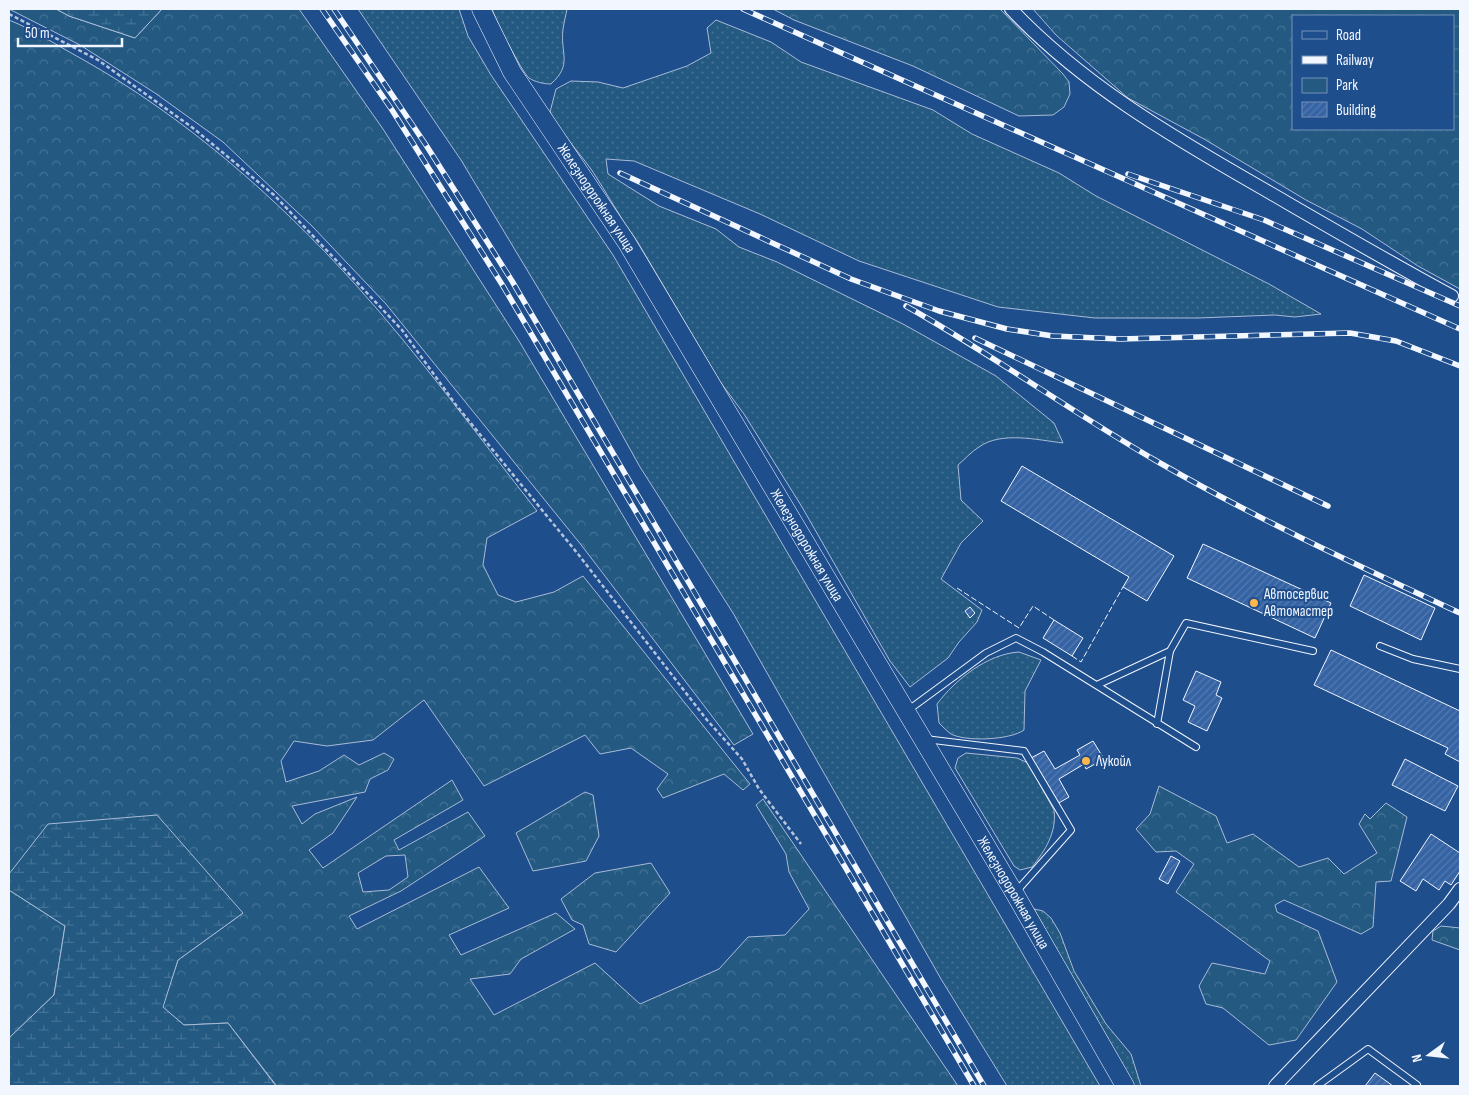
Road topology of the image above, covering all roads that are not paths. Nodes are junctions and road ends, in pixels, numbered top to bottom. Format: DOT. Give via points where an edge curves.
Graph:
graph roads {
  1 [pos="481,9"];
  2 [pos="1011,9"];
  3 [pos="1452,296"];
  4 [pos="1380,646"];
  5 [pos="1170,651"];
  6 [pos="1313,651"];
  7 [pos="1460,669"];
  8 [pos="1097,685"];
  9 [pos="906,712"];
  10 [pos="1156,724"];
  11 [pos="922,739"];
  12 [pos="1196,747"];
  13 [pos="1460,889"];
  14 [pos="1015,894"];
  15 [pos="1417,1084"];
  16 [pos="1125,1086"];
  17 [pos="1275,1086"];
  18 [pos="1317,1086"];
  1 -- 9 [label="main road, Железнодорожная улица" via="512,72 627,243"];
  2 -- 3 [label="street" via="1058,55 1121,103 1229,170"];
  4 -- 7 [label="lane" via="1413,659"];
  5 -- 6 [label="lane" via="1186,623"];
  5 -- 8 [label="lane"];
  5 -- 10 [label="lane"];
  8 -- 9 [label="lane" via="1016,638 986,653"];
  8 -- 10 [label="lane"];
  9 -- 11 [label="main road, Железнодорожная улица"];
  10 -- 12 [label="lane"];
  11 -- 14 [label="main road, Железнодорожная улица"];
  11 -- 14 [label="lane" via="1024,751 1071,830"];
  13 -- 17 [label="street"];
  14 -- 16 [label="main road, Железнодорожная улица"];
  15 -- 18 [label="lane" via="1368,1049"];
}
